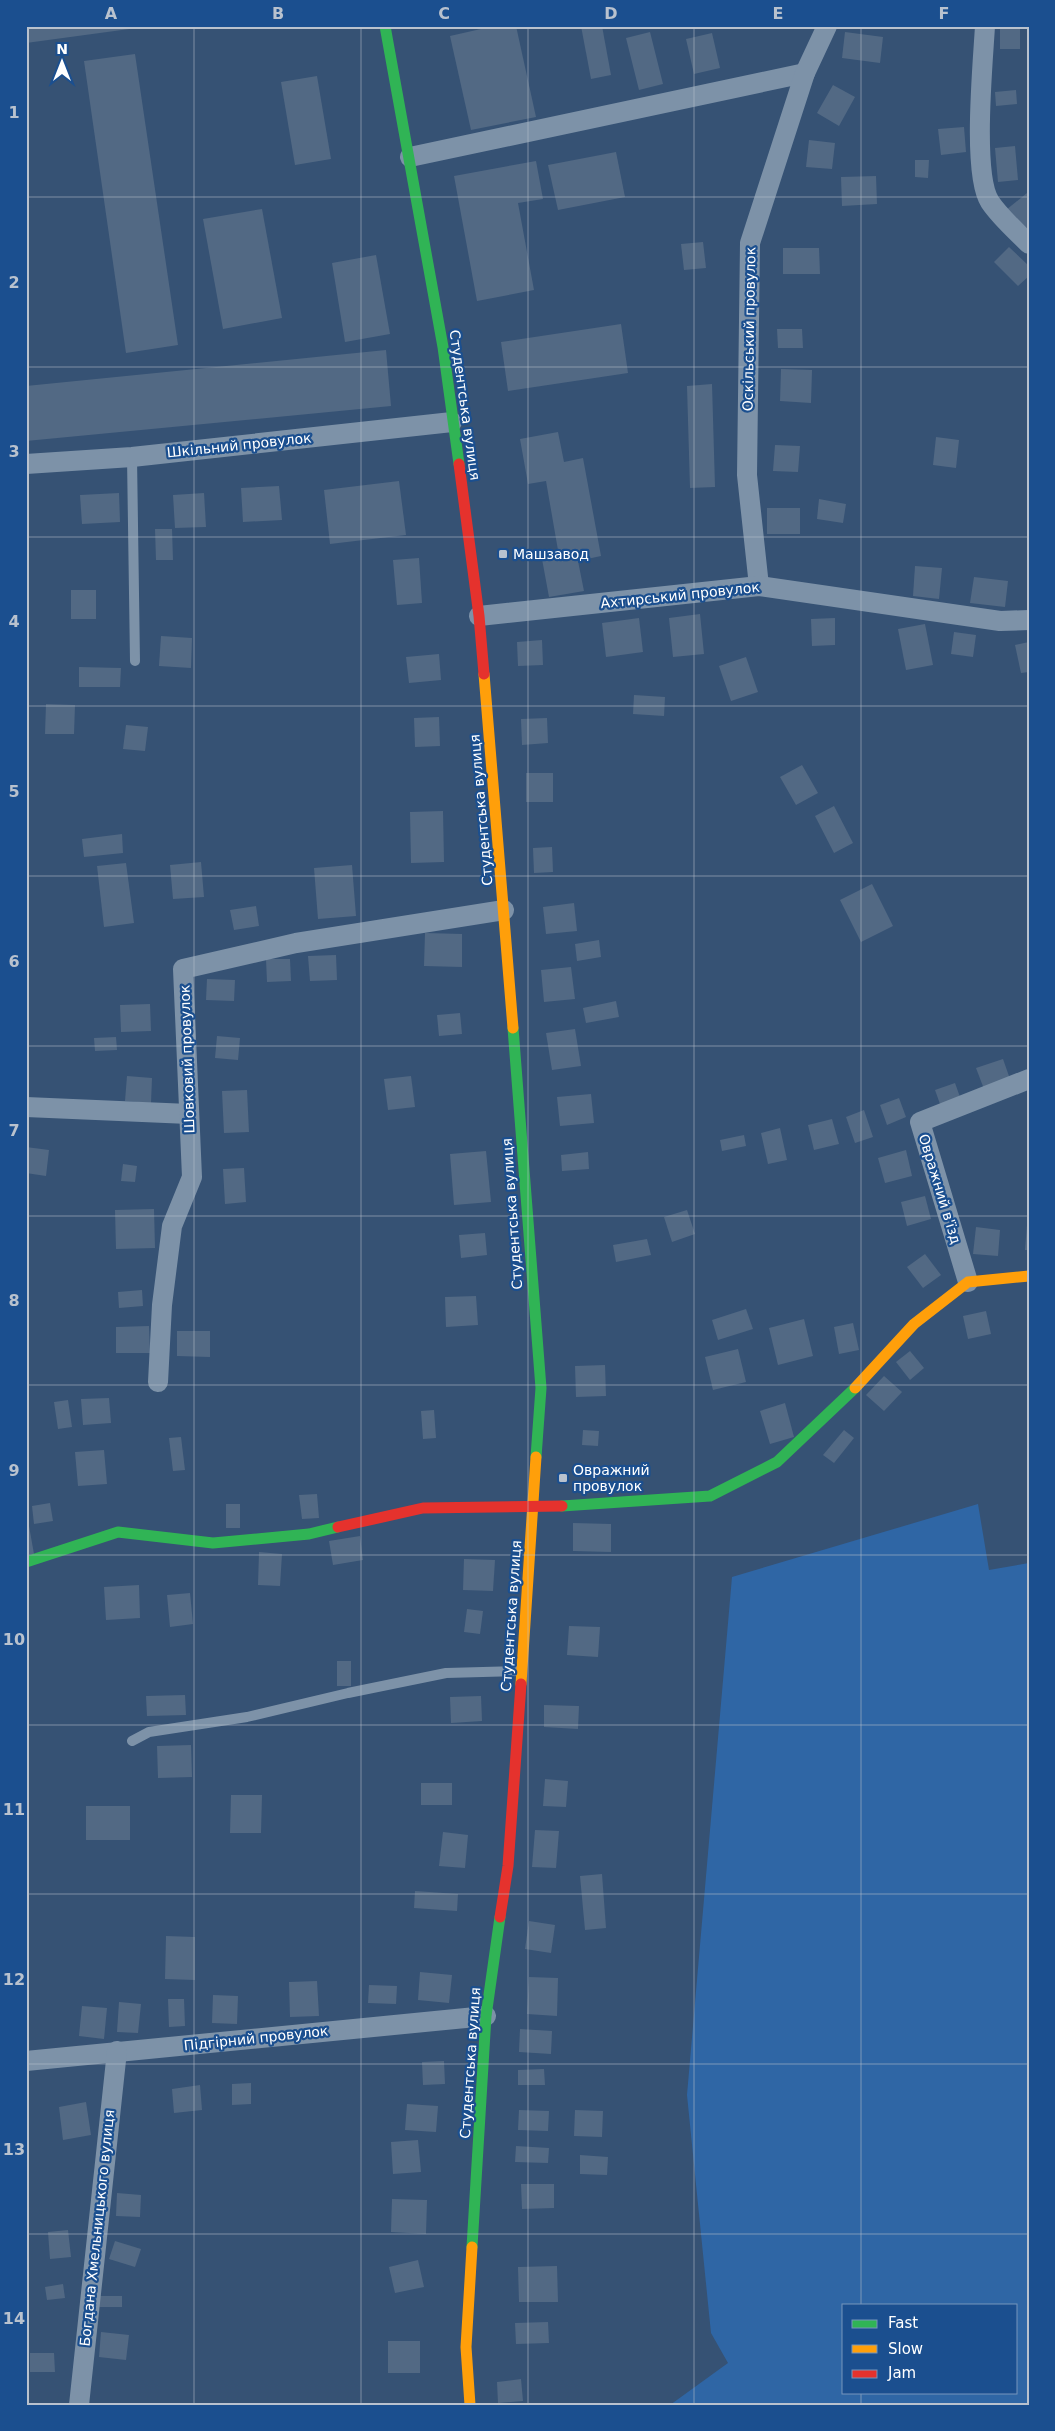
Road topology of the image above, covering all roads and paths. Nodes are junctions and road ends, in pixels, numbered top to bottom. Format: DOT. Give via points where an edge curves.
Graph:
graph roads {
  1 [pos="385,26"];
  2 [pos="827,26"];
  3 [pos="985,26"];
  4 [pos="805,73"];
  5 [pos="410,157"];
  6 [pos="1029,244"];
  7 [pos="452,422"];
  8 [pos="132,457"];
  9 [pos="26,464"];
  10 [pos="760,586"];
  11 [pos="479,616"];
  12 [pos="1029,620"];
  13 [pos="135,661"];
  14 [pos="504,910"];
  15 [pos="1029,1078"];
  16 [pos="26,1106"];
  17 [pos="189,1114"];
  18 [pos="1029,1276"];
  19 [pos="968,1282"];
  20 [pos="158,1382"];
  21 [pos="533,1508"];
  22 [pos="26,1562"];
  23 [pos="522,1671"];
  24 [pos="132,1741"];
  25 [pos="486,2016"];
  26 [pos="117,2051"];
  27 [pos="26,2060"];
  28 [pos="79,2405"];
  29 [pos="470,2405"];
  1 -- 5 [label="main road, Студентська вулиця"];
  2 -- 4 [label="street, Оскільський провулок"];
  3 -- 6 [label="street" via="981,174 989,201"];
  4 -- 5 [label="street"];
  4 -- 10 [label="street, Оскільський провулок" via="750,243 747,475"];
  5 -- 7 [label="main road, Студентська вулиця" via="443,347"];
  7 -- 8 [label="street, Шкільний провулок"];
  7 -- 11 [label="main road, Студентська вулиця"];
  8 -- 9 [label="street, Шкільний провулок"];
  8 -- 13 [label="lane"];
  10 -- 11 [label="street, Ахтирський провулок"];
  10 -- 12 [label="street, Ахтирський провулок" via="1000,621"];
  11 -- 14 [label="main road, Студентська вулиця"];
  14 -- 17 [label="street, Шовковий провулок" via="296,943 183,969"];
  14 -- 21 [label="main road, Студентська вулиця" via="541,1388"];
  15 -- 19 [label="street, Овражний в'їзд" via="920,1122"];
  16 -- 17 [label="street"];
  17 -- 20 [label="street, Шовковий провулок" via="192,1178 172,1226 162,1305"];
  18 -- 19 [label="main road"];
  19 -- 21 [label="main road" via="914,1324 853,1390 777,1462 710,1496"];
  21 -- 22 [label="main road" via="423,1508 309,1534 213,1543 118,1532"];
  21 -- 23 [label="main road, Студентська вулиця"];
  23 -- 24 [label="lane" via="446,1673 247,1717 149,1732"];
  23 -- 25 [label="main road, Студентська вулиця" via="508,1866"];
  25 -- 26 [label="street, Підгірний провулок"];
  25 -- 29 [label="main road, Студентська вулиця" via="466,2347"];
  26 -- 27 [label="street, Підгірний провулок"];
  26 -- 28 [label="street, Богдана Хмельницького вулиця"];
}
